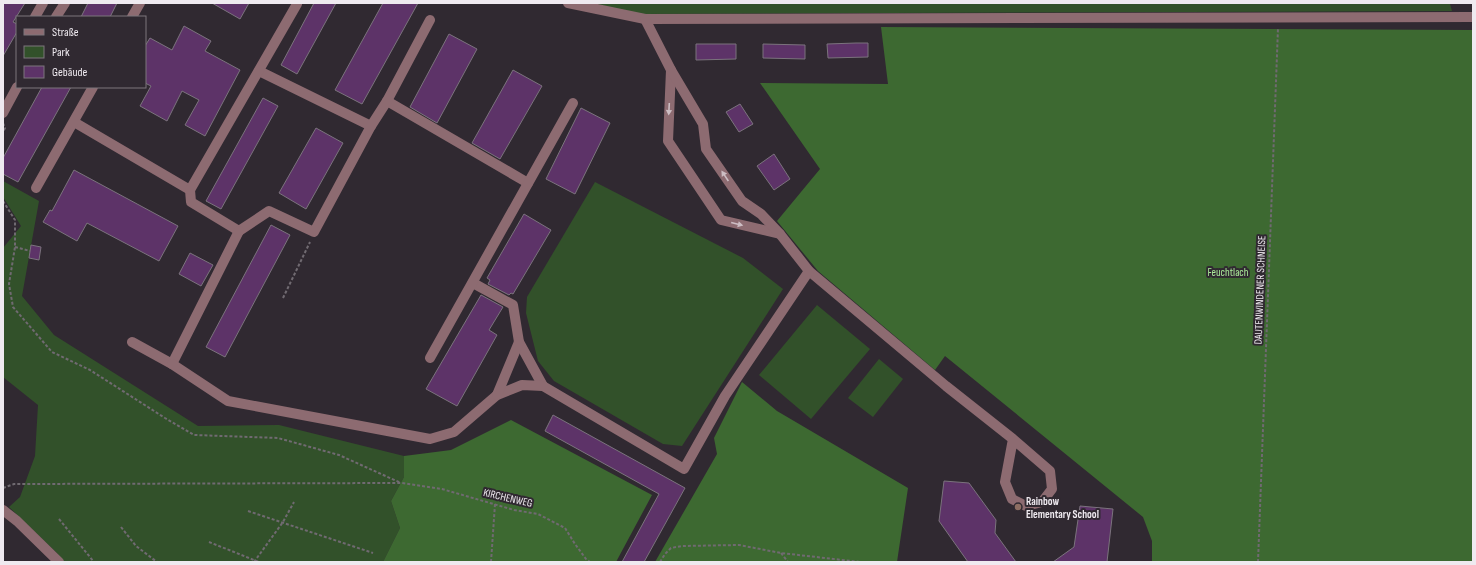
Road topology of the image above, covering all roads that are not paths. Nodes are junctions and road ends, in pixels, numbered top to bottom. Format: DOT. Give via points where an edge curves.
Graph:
graph roads {
  1 [pos="44,3"];
  2 [pos="65,3"];
  3 [pos="140,3"];
  4 [pos="297,3"];
  5 [pos="568,3"];
  6 [pos="37,16"];
  7 [pos="57,16"];
  8 [pos="133,16"];
  9 [pos="1473,18"];
  10 [pos="645,19"];
  11 [pos="430,20"];
  12 [pos="671,70"];
  13 [pos="259,71"];
  14 [pos="16,88"];
  15 [pos="92,88"];
  16 [pos="387,102"];
  17 [pos="573,103"];
  18 [pos="3,113"];
  19 [pos="74,122"];
  20 [pos="371,126"];
  21 [pos="528,182"];
  22 [pos="36,188"];
  23 [pos="190,190"];
  24 [pos="239,232"];
  25 [pos="780,234"];
  26 [pos="809,271"];
  27 [pos="473,284"];
  28 [pos="132,342"];
  29 [pos="519,342"];
  30 [pos="430,358"];
  31 [pos="172,364"];
  32 [pos="543,386"];
  33 [pos="498,396"];
  34 [pos="1013,439"];
  35 [pos="3,511"];
  36 [pos="59,562"];
  1 -- 6 [label="street"];
  2 -- 7 [label="street"];
  3 -- 8 [label="street"];
  4 -- 13 [label="street"];
  5 -- 10 [label="street"];
  9 -- 10 [label="street"];
  10 -- 12 [label="street"];
  11 -- 16 [label="street"];
  25 -- 12 [label="street, one-way" via="761,214 742,201 706,149 703,124"];
  12 -- 25 [label="street, one-way" via="668,141 721,220"];
  13 -- 20 [label="street"];
  13 -- 23 [label="street"];
  14 -- 18 [label="street"];
  15 -- 19 [label="street"];
  16 -- 20 [label="street"];
  16 -- 21 [label="street"];
  17 -- 21 [label="street"];
  19 -- 22 [label="street"];
  19 -- 23 [label="street"];
  20 -- 24 [label="street" via="314,232 269,211"];
  21 -- 27 [label="street"];
  23 -- 24 [label="street" via="191,202"];
  24 -- 31 [label="street"];
  25 -- 26 [label="street"];
  26 -- 32 [label="street" via="725,396 684,469"];
  26 -- 34 [label="street"];
  27 -- 29 [label="street" via="513,304"];
  27 -- 30 [label="street"];
  28 -- 31 [label="street"];
  29 -- 32 [label="street"];
  29 -- 33 [label="street"];
  31 -- 33 [label="street" via="228,401 430,439 454,432"];
  32 -- 33 [label="street" via="522,385"];
  34 -- 34 [label="street" via="1005,482 1012,499 1026,506 1042,502 1052,489 1050,471"];
  35 -- 36 [label="street" via="17,521"];
}
